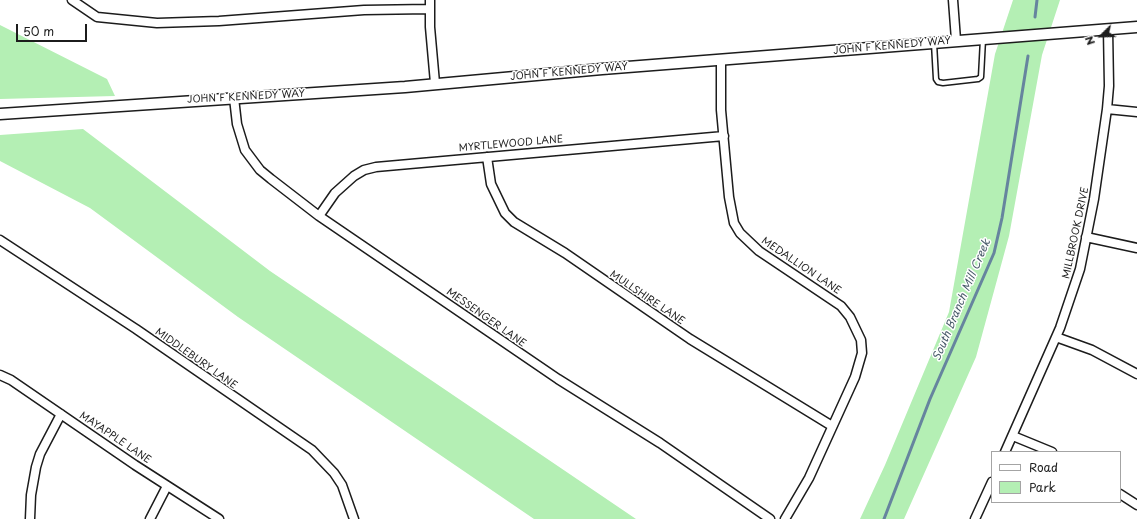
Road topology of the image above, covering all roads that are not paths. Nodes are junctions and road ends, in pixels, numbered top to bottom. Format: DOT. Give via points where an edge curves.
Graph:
graph roads {
  1 [pos="72,0"];
  2 [pos="430,0"];
  3 [pos="953,0"];
  4 [pos="430,9"];
  5 [pos="1137,27"];
  6 [pos="1108,29"];
  7 [pos="983,38"];
  8 [pos="956,40"];
  9 [pos="934,42"];
  10 [pos="721,60"];
  11 [pos="435,83"];
  12 [pos="234,98"];
  13 [pos="1107,109"];
  14 [pos="1137,112"];
  15 [pos="0,114"];
  16 [pos="724,136"];
  17 [pos="487,157"];
  18 [pos="319,216"];
  19 [pos="1086,236"];
  20 [pos="0,240"];
  21 [pos="1137,248"];
  22 [pos="1056,337"];
  23 [pos="0,374"];
  24 [pos="1137,374"];
  25 [pos="61,414"];
  26 [pos="832,426"];
  27 [pos="1013,436"];
  28 [pos="1006,451"];
  29 [pos="1050,451"];
  30 [pos="991,484"];
  31 [pos="167,486"];
  32 [pos="1121,495"];
  33 [pos="1137,505"];
  34 [pos="30,519"];
  35 [pos="150,519"];
  36 [pos="219,519"];
  37 [pos="354,519"];
  38 [pos="770,519"];
  39 [pos="785,519"];
  40 [pos="975,519"];
  1 -- 4 [label="street" via="97,17 157,23 211,22 364,10"];
  2 -- 4 [label="street"];
  3 -- 8 [label="street"];
  4 -- 11 [label="street"];
  5 -- 6 [label="street, JOHN F KENNEDY WAY"];
  6 -- 7 [label="street, JOHN F KENNEDY WAY"];
  6 -- 13 [label="street, MILLBROOK DRIVE"];
  7 -- 8 [label="street, JOHN F KENNEDY WAY"];
  7 -- 9 [label="lane" via="981,77 943,83 936,79"];
  8 -- 9 [label="street, JOHN F KENNEDY WAY"];
  9 -- 10 [label="street, JOHN F KENNEDY WAY"];
  10 -- 11 [label="street, JOHN F KENNEDY WAY"];
  10 -- 16 [label="street, MEDALLION LANE"];
  11 -- 12 [label="street, JOHN F KENNEDY WAY"];
  12 -- 15 [label="street, JOHN F KENNEDY WAY"];
  12 -- 18 [label="street, MESSENGER LANE" via="241,141 252,160 260,170"];
  13 -- 14 [label="street"];
  13 -- 19 [label="street, MILLBROOK DRIVE" via="1093,206"];
  16 -- 17 [label="street, MYRTLEWOOD LANE"];
  16 -- 26 [label="street, MEDALLION LANE" via="731,210 740,233 759,250 842,306 859,334 862,353 859,365"];
  17 -- 18 [label="street, MYRTLEWOOD LANE" via="389,165 364,170 335,193"];
  17 -- 26 [label="street, MULLSHIRE LANE" via="490,184 505,213 514,222 561,250 690,339"];
  18 -- 38 [label="street, MESSENGER LANE" via="558,380 660,443"];
  19 -- 21 [label="street"];
  19 -- 22 [label="street, MILLBROOK DRIVE" via="1076,284"];
  20 -- 37 [label="street, MIDDLEBURY LANE" via="136,329 312,450 338,479"];
  22 -- 24 [label="street" via="1092,350"];
  22 -- 27 [label="street, MILLBROOK DRIVE"];
  23 -- 25 [label="street, MAYAPPLE LANE"];
  25 -- 31 [label="street, MAYAPPLE LANE"];
  25 -- 34 [label="street" via="36,467"];
  26 -- 39 [label="street, MEDALLION LANE" via="810,478"];
  27 -- 28 [label="street, MILLBROOK DRIVE"];
  27 -- 29 [label="street"];
  30 -- 40 [label="street"];
  31 -- 35 [label="street"];
  31 -- 36 [label="street, MAYAPPLE LANE"];
  32 -- 33 [label="street"];
}
